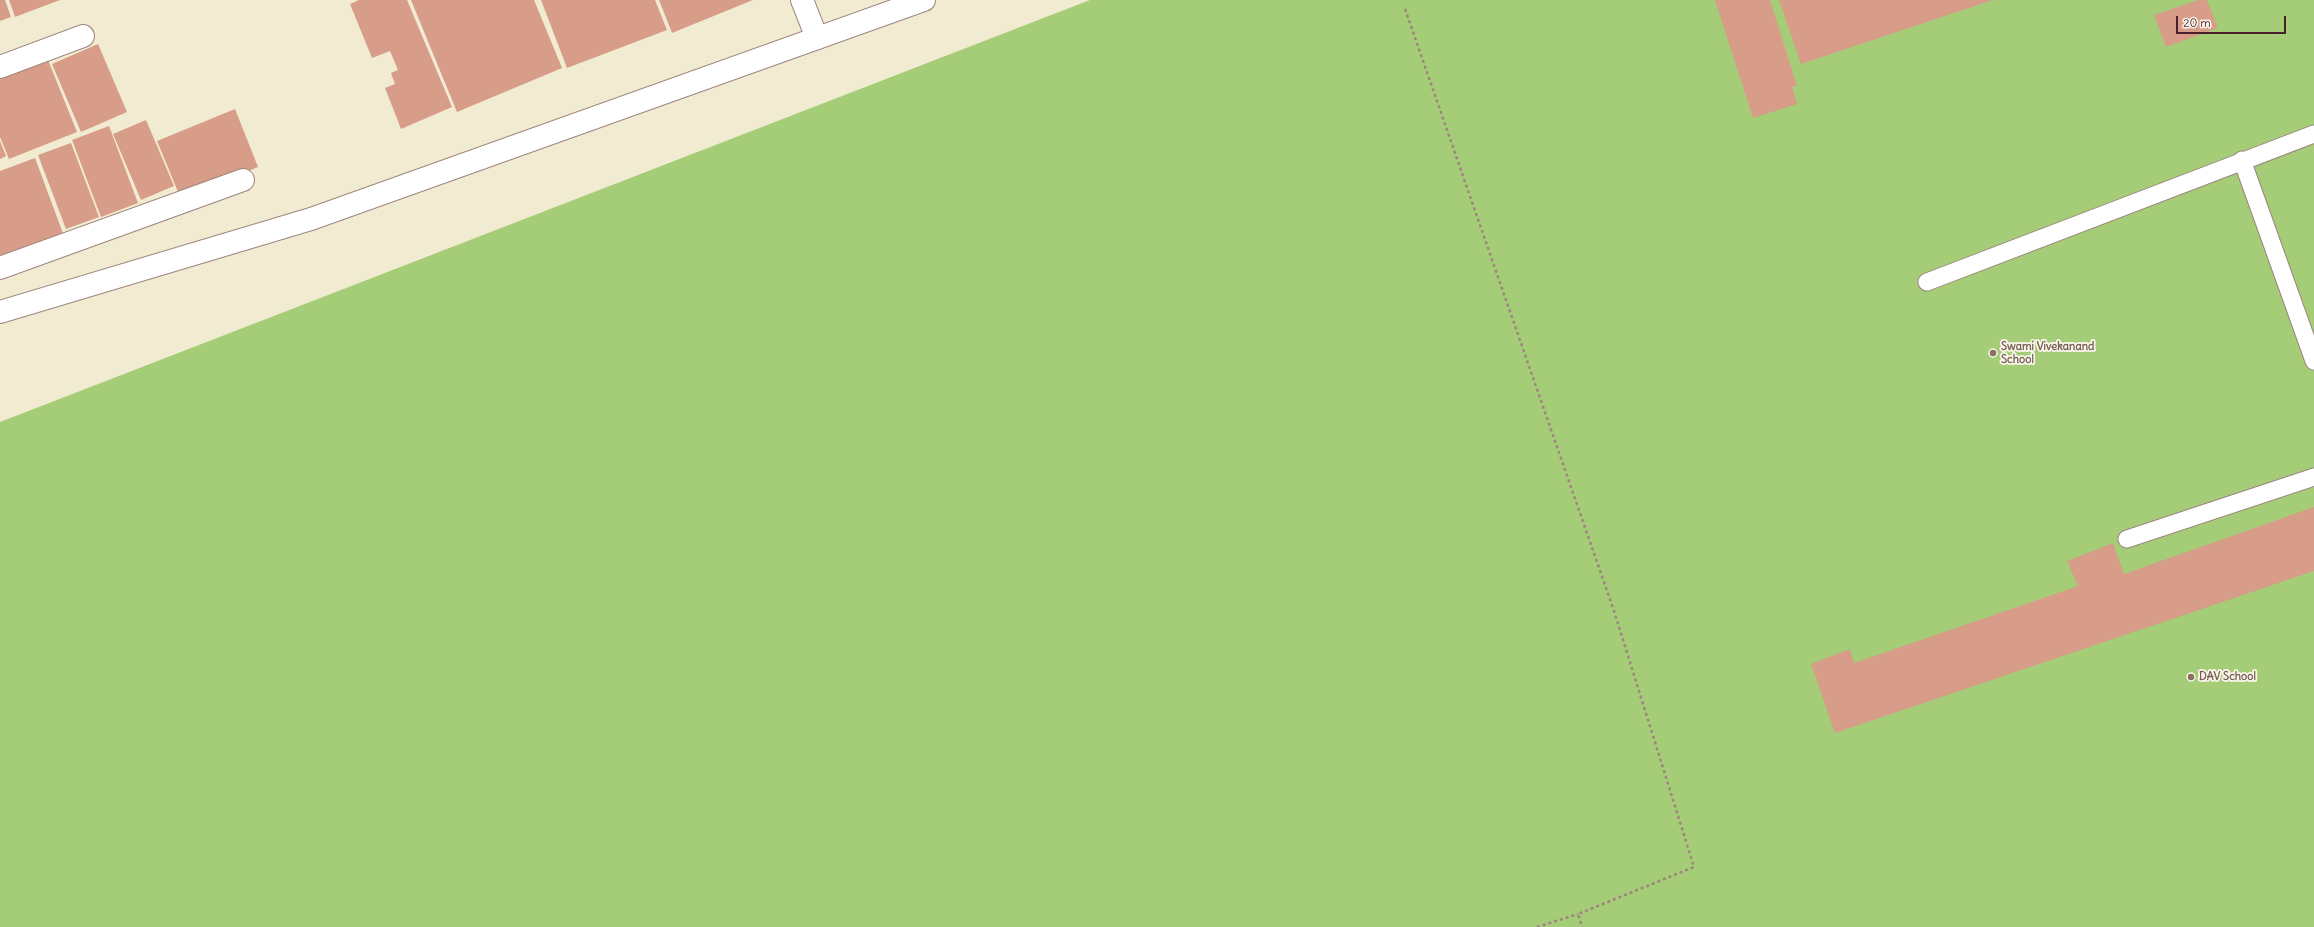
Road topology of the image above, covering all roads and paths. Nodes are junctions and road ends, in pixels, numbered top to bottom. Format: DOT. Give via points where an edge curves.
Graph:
graph roads {
  1 [pos="802,0"];
  2 [pos="924,0"];
  3 [pos="1405,9"];
  4 [pos="83,36"];
  5 [pos="817,38"];
  6 [pos="0,67"];
  7 [pos="2314,134"];
  8 [pos="2242,160"];
  9 [pos="243,180"];
  10 [pos="0,268"];
  11 [pos="1927,282"];
  12 [pos="0,312"];
  13 [pos="2314,361"];
  14 [pos="2314,477"];
  15 [pos="2127,539"];
  16 [pos="1578,914"];
  17 [pos="1537,927"];
  18 [pos="1582,927"];
  1 -- 5 [label="street"];
  2 -- 5 [label="street"];
  3 -- 16 [label="path" via="1614,611 1694,867"];
  4 -- 6 [label="street"];
  5 -- 12 [label="street" via="311,219"];
  7 -- 8 [label="lane"];
  8 -- 11 [label="lane"];
  8 -- 13 [label="lane"];
  9 -- 10 [label="street"];
  14 -- 15 [label="lane"];
  16 -- 17 [label="path"];
  16 -- 18 [label="path"];
}
